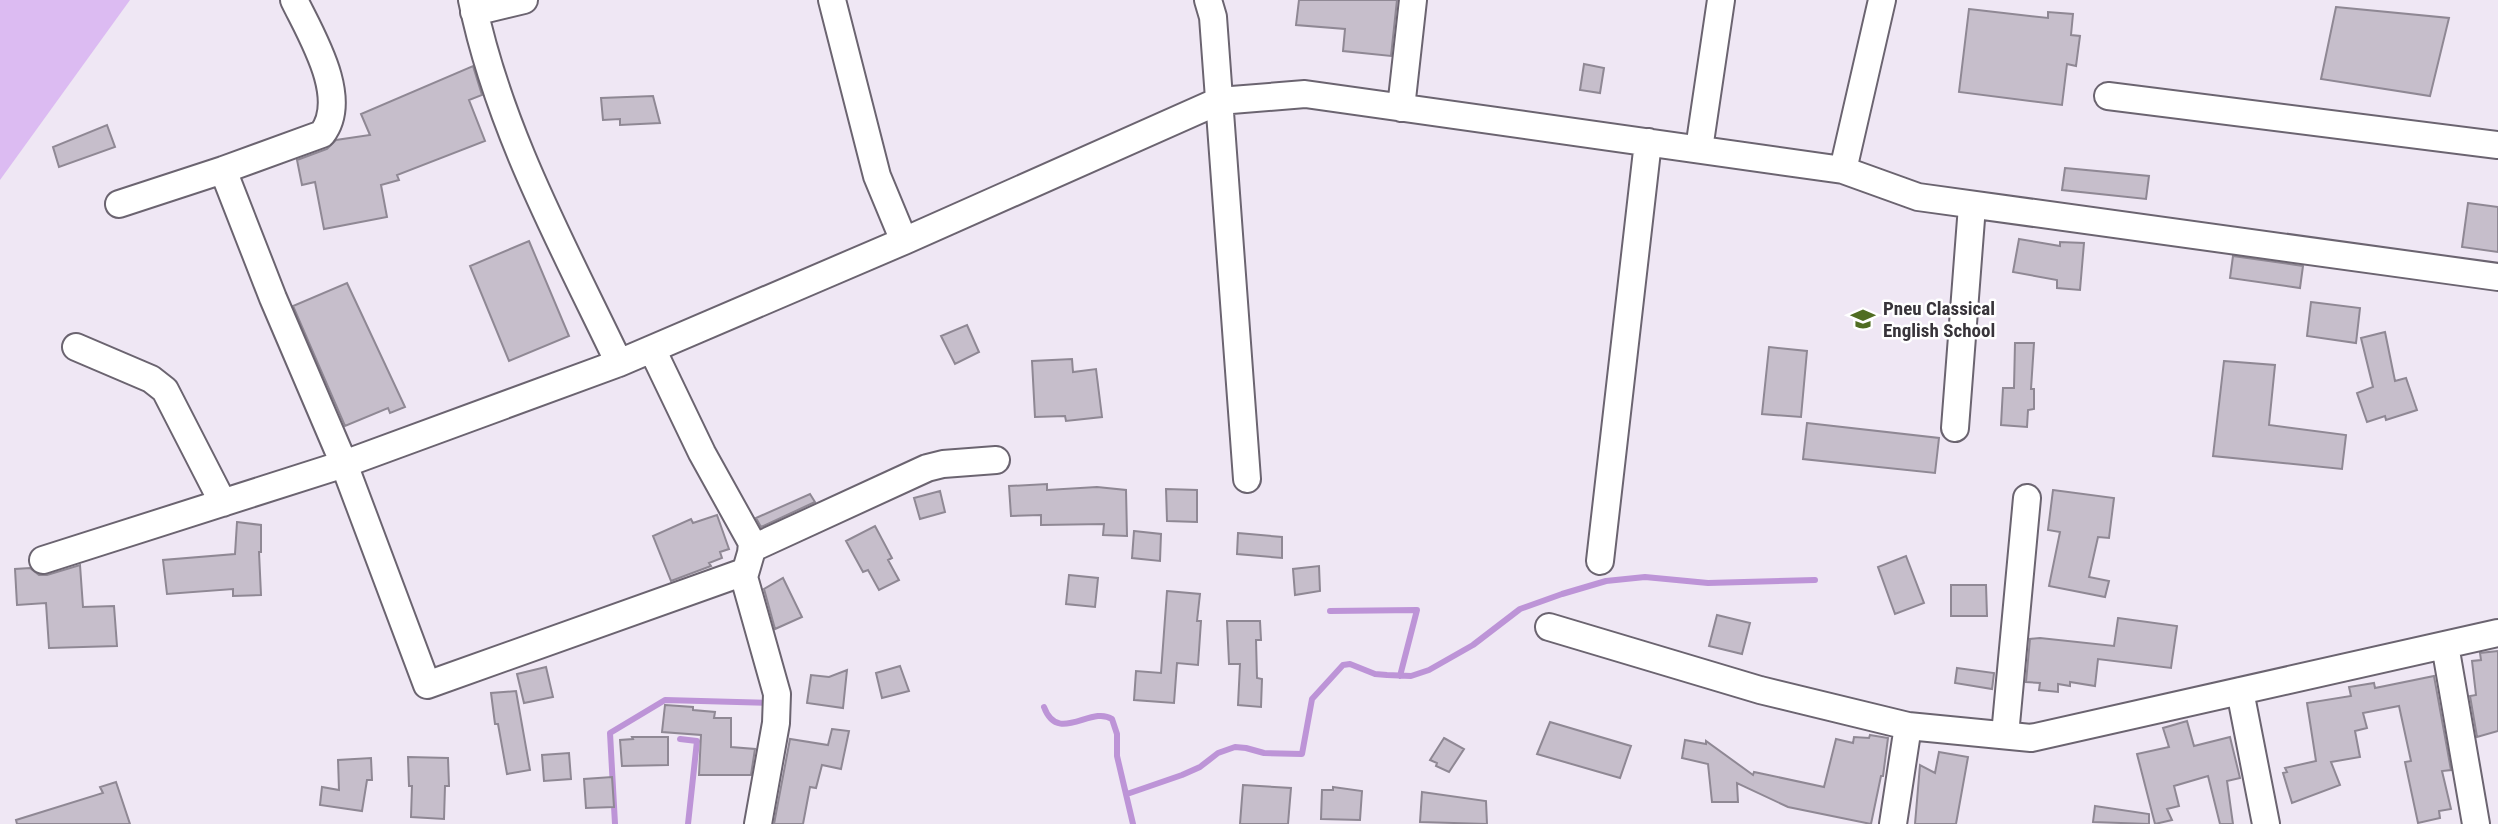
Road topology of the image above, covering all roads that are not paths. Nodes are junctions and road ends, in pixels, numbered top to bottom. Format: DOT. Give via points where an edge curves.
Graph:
graph roads {
  1 [pos="294,0"];
  2 [pos="524,0"];
  3 [pos="832,0"];
  4 [pos="1189,0"];
  5 [pos="1413,0"];
  6 [pos="1721,0"];
  7 [pos="1882,0"];
  8 [pos="473,6"];
  9 [pos="1211,8"];
  10 [pos="2108,96"];
  11 [pos="1219,101"];
  12 [pos="1401,108"];
  13 [pos="1648,142"];
  14 [pos="2498,145"];
  15 [pos="1699,149"];
  16 [pos="223,170"];
  17 [pos="1843,170"];
  18 [pos="119,204"];
  19 [pos="1972,206"];
  20 [pos="904,241"];
  21 [pos="2498,276"];
  22 [pos="76,347"];
  23 [pos="652,349"];
  24 [pos="619,363"];
  25 [pos="1955,428"];
  26 [pos="996,460"];
  27 [pos="344,464"];
  28 [pos="1247,479"];
  29 [pos="2026,498"];
  30 [pos="223,503"];
  31 [pos="43,560"];
  32 [pos="748,560"];
  33 [pos="1600,561"];
  34 [pos="1549,626"];
  35 [pos="2498,633"];
  36 [pos="2445,645"];
  37 [pos="2240,691"];
  38 [pos="1908,726"];
  39 [pos="2005,735"];
  40 [pos="758,824"];
  41 [pos="1894,824"];
  42 [pos="2266,824"];
  43 [pos="2476,824"];
  1 -- 16 [label="street" via="322,57 330,87 331,122 322,134"];
  2 -- 8 [label="street"];
  3 -- 20 [label="street" via="877,176"];
  4 -- 9 [label="street"];
  5 -- 12 [label="street"];
  6 -- 15 [label="street"];
  7 -- 17 [label="street"];
  8 -- 24 [label="street" via="506,114"];
  9 -- 11 [label="street"];
  10 -- 14 [label="street"];
  11 -- 12 [label="street" via="1305,94"];
  11 -- 20 [label="street"];
  11 -- 28 [label="street"];
  12 -- 13 [label="street"];
  13 -- 15 [label="street"];
  13 -- 33 [label="street"];
  15 -- 17 [label="street"];
  16 -- 18 [label="street"];
  16 -- 27 [label="street"];
  17 -- 19 [label="street" via="1918,197"];
  19 -- 21 [label="street"];
  19 -- 25 [label="street"];
  20 -- 23 [label="street"];
  22 -- 30 [label="street" via="151,379 165,390"];
  23 -- 24 [label="street"];
  23 -- 32 [label="street" via="752,543"];
  24 -- 27 [label="street"];
  26 -- 32 [label="street" via="927,468"];
  27 -- 30 [label="street"];
  27 -- 32 [label="street" via="426,684"];
  29 -- 39 [label="street"];
  30 -- 31 [label="street"];
  32 -- 40 [label="street" via="745,583 777,694"];
  34 -- 38 [label="street" via="1759,690"];
  35 -- 36 [label="street"];
  36 -- 37 [label="street"];
  36 -- 43 [label="street"];
  37 -- 39 [label="street" via="2031,738"];
  37 -- 42 [label="street"];
  38 -- 39 [label="street"];
  38 -- 41 [label="street"];
}
